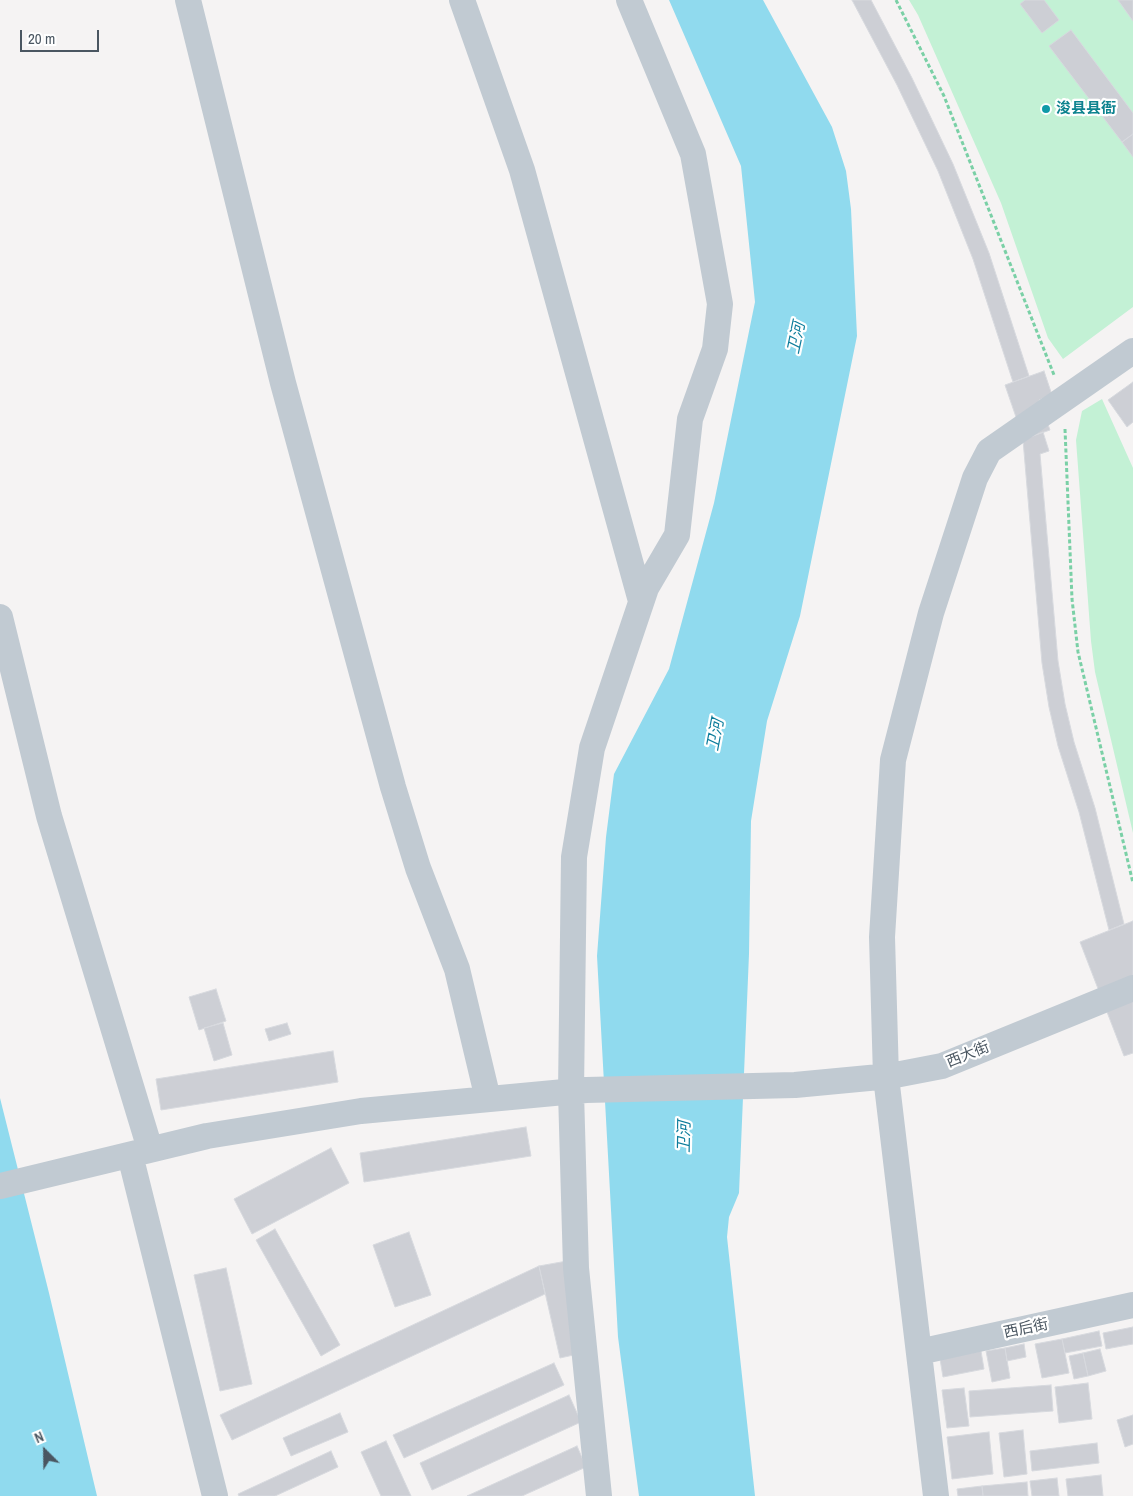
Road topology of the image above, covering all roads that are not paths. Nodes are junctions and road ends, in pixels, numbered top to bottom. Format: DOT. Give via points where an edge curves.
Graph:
graph roads {
  1 [pos="188,0"];
  2 [pos="462,0"];
  3 [pos="629,0"];
  4 [pos="1133,351"];
  5 [pos="642,601"];
  6 [pos="0,617"];
  7 [pos="1133,988"];
  8 [pos="886,1077"];
  9 [pos="579,1091"];
  10 [pos="488,1099"];
  11 [pos="141,1158"];
  12 [pos="0,1186"];
  13 [pos="1133,1305"];
  14 [pos="919,1352"];
  15 [pos="215,1496"];
  16 [pos="599,1496"];
  17 [pos="936,1496"];
  1 -- 10 [label="street" via="283,383 388,768 418,868 457,969"];
  2 -- 5 [label="street" via="522,170"];
  3 -- 5 [label="street" via="693,154 720,304 715,350 690,420 677,535 646,588"];
  4 -- 8 [label="street" via="989,451 975,478 931,613 893,760 882,937"];
  5 -- 9 [label="street" via="592,748 574,857"];
  6 -- 11 [label="street" via="48,816"];
  7 -- 8 [label="street, 西大街" via="942,1066"];
  8 -- 9 [label="street, 西大街" via="795,1085"];
  8 -- 14 [label="street"];
  9 -- 10 [label="street, 西大街"];
  9 -- 16 [label="street" via="576,1268"];
  10 -- 11 [label="street, 西大街" via="361,1110 207,1136"];
  11 -- 12 [label="street, 西大街" via="91,1163"];
  11 -- 15 [label="street"];
  13 -- 14 [label="street, 西后街"];
  14 -- 17 [label="street"];
}
